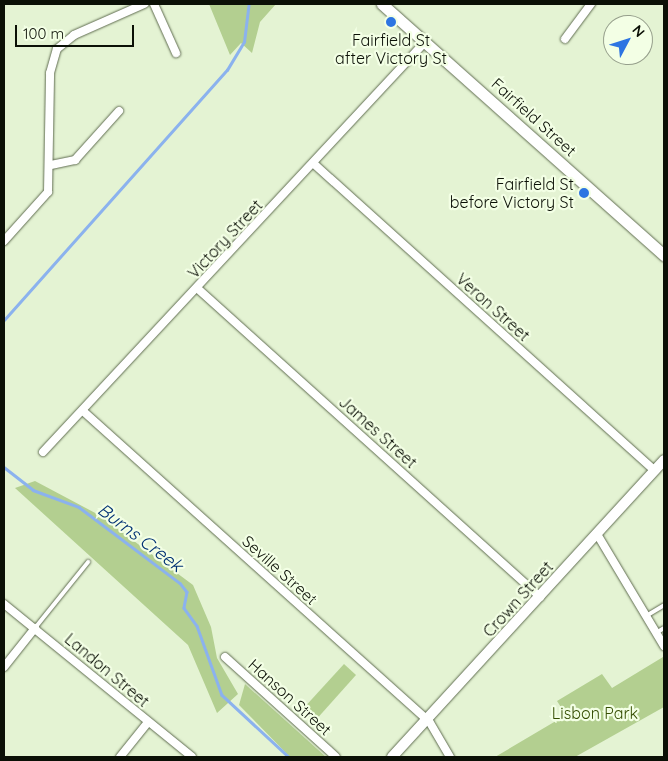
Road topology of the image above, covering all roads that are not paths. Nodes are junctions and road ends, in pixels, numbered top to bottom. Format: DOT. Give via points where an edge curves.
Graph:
graph roads {
  1 [pos="144,4"];
  2 [pos="154,4"];
  3 [pos="382,4"];
  4 [pos="591,4"];
  5 [pos="565,39"];
  6 [pos="425,42"];
  7 [pos="176,53"];
  8 [pos="119,111"];
  9 [pos="313,163"];
  10 [pos="51,165"];
  11 [pos="4,241"];
  12 [pos="664,255"];
  13 [pos="197,288"];
  14 [pos="83,411"];
  15 [pos="42,452"];
  16 [pos="664,460"];
  17 [pos="654,471"];
  18 [pos="597,534"];
  19 [pos="88,562"];
  20 [pos="540,597"];
  21 [pos="4,604"];
  22 [pos="664,606"];
  23 [pos="646,616"];
  24 [pos="35,628"];
  25 [pos="664,628"];
  26 [pos="656,632"];
  27 [pos="664,646"];
  28 [pos="225,657"];
  29 [pos="4,667"];
  30 [pos="429,721"];
  31 [pos="148,722"];
  32 [pos="120,757"];
  33 [pos="192,757"];
  34 [pos="336,757"];
  35 [pos="392,757"];
  36 [pos="450,757"];
  1 -- 10 [label="street" via="74,35 57,49 50,73"];
  2 -- 7 [label="street"];
  3 -- 6 [label="main road, Fairfield Street"];
  4 -- 5 [label="street"];
  6 -- 9 [label="street, Victory Street"];
  6 -- 12 [label="main road, Fairfield Street"];
  8 -- 10 [label="street" via="75,160"];
  9 -- 13 [label="street, Victory Street"];
  9 -- 17 [label="street, Veron Street"];
  10 -- 11 [label="street" via="48,192 41,204"];
  13 -- 14 [label="street, Victory Street"];
  13 -- 20 [label="street, James Street"];
  14 -- 15 [label="street, Victory Street"];
  14 -- 30 [label="street, Seville Street"];
  16 -- 17 [label="street, Crown Street"];
  17 -- 18 [label="street, Crown Street"];
  18 -- 20 [label="street, Crown Street"];
  18 -- 23 [label="street"];
  19 -- 24 [label="lane"];
  20 -- 30 [label="street, Crown Street"];
  21 -- 24 [label="street, Landon Street"];
  22 -- 23 [label="lane"];
  23 -- 26 [label="street"];
  24 -- 29 [label="street"];
  24 -- 31 [label="street, Landon Street"];
  25 -- 26 [label="lane"];
  26 -- 27 [label="street"];
  28 -- 34 [label="street, Hanson Street"];
  30 -- 35 [label="street, Crown Street"];
  30 -- 36 [label="street, Seville Street"];
  31 -- 32 [label="street"];
  31 -- 33 [label="street, Landon Street"];
}
